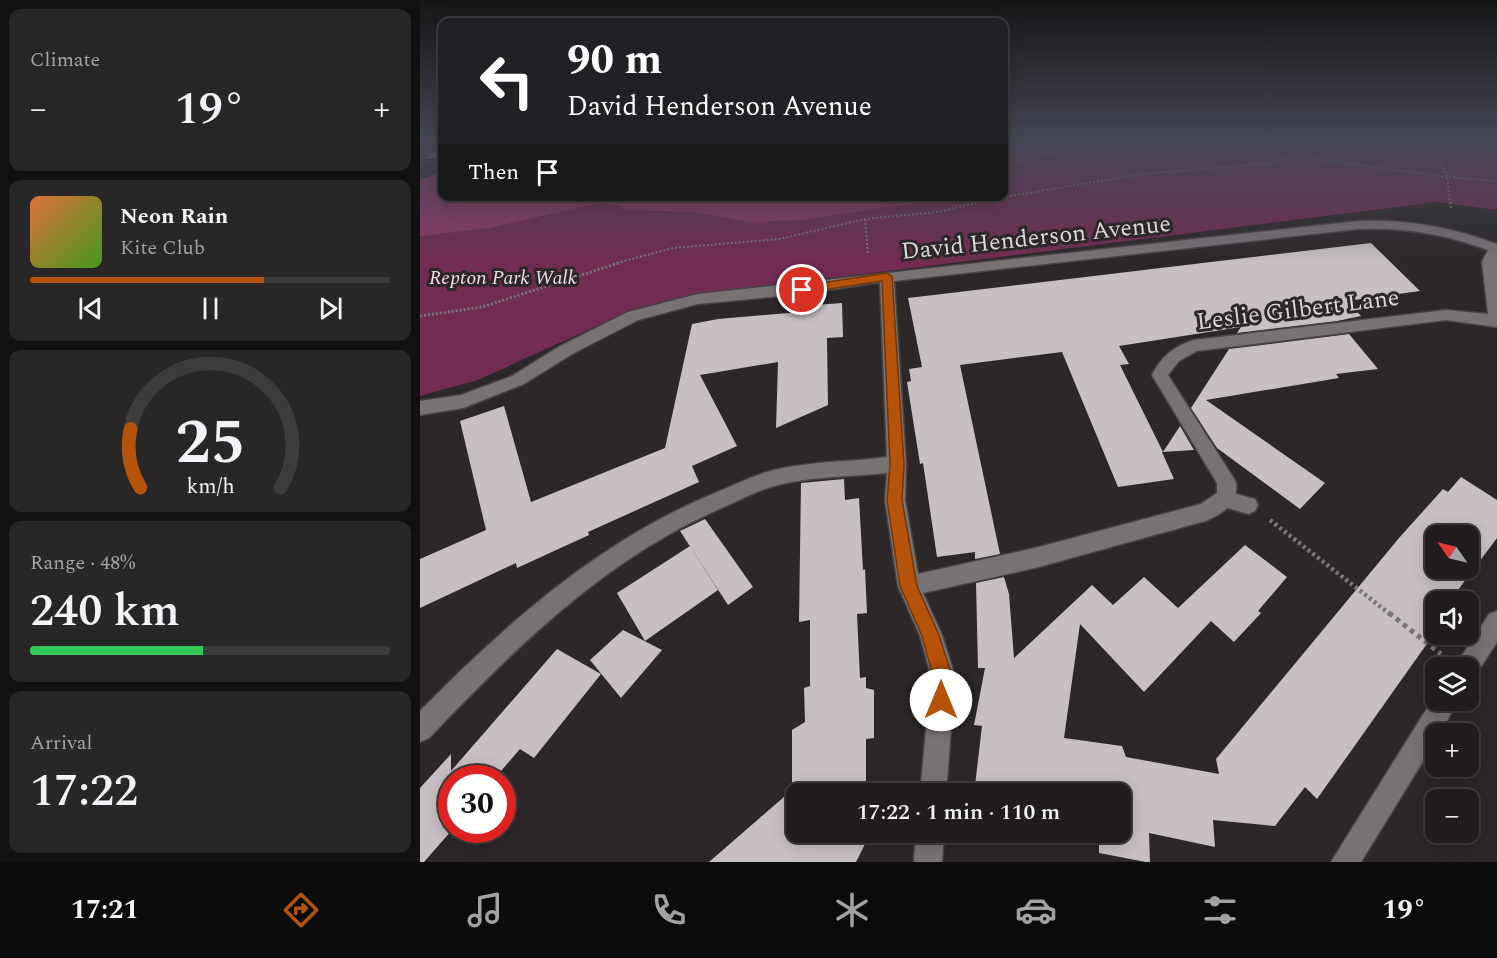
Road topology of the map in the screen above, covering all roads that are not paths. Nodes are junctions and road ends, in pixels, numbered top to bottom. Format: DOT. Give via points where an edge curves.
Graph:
graph roads {
  1 [pos="1497,249"];
  2 [pos="879,278"];
  3 [pos="1497,321"];
  4 [pos="420,408"];
  5 [pos="897,465"];
  6 [pos="1225,499"];
  7 [pos="1248,505"];
  8 [pos="909,586"];
  9 [pos="1497,622"];
  10 [pos="1464,657"];
  11 [pos="1439,711"];
  12 [pos="420,729"];
  13 [pos="934,783"];
  14 [pos="929,843"];
  15 [pos="928,862"];
  16 [pos="1346,862"];
  1 -- 2 [label="street, David Henderson Avenue" via="1454,232 1412,224 1358,225"];
  1 -- 3 [label="street" via="1489,262"];
  2 -- 4 [label="street, David Henderson Avenue" via="802,290 698,299 633,316 518,380 463,401"];
  2 -- 5 [label="street"];
  3 -- 6 [label="street, Leslie Gilbert Lane" via="1446,315 1194,346 1175,354 1160,375 1227,482"];
  5 -- 8 [label="street" via="895,500"];
  5 -- 12 [label="street" via="778,477 705,504 649,534 568,588 467,680"];
  6 -- 7 [label="street"];
  6 -- 8 [label="street" via="1205,512 1035,558"];
  8 -- 13 [label="street" via="931,635 942,676"];
  9 -- 10 [label="street"];
  11 -- 16 [label="street"];
  14 -- 15 [label="street"];
}
